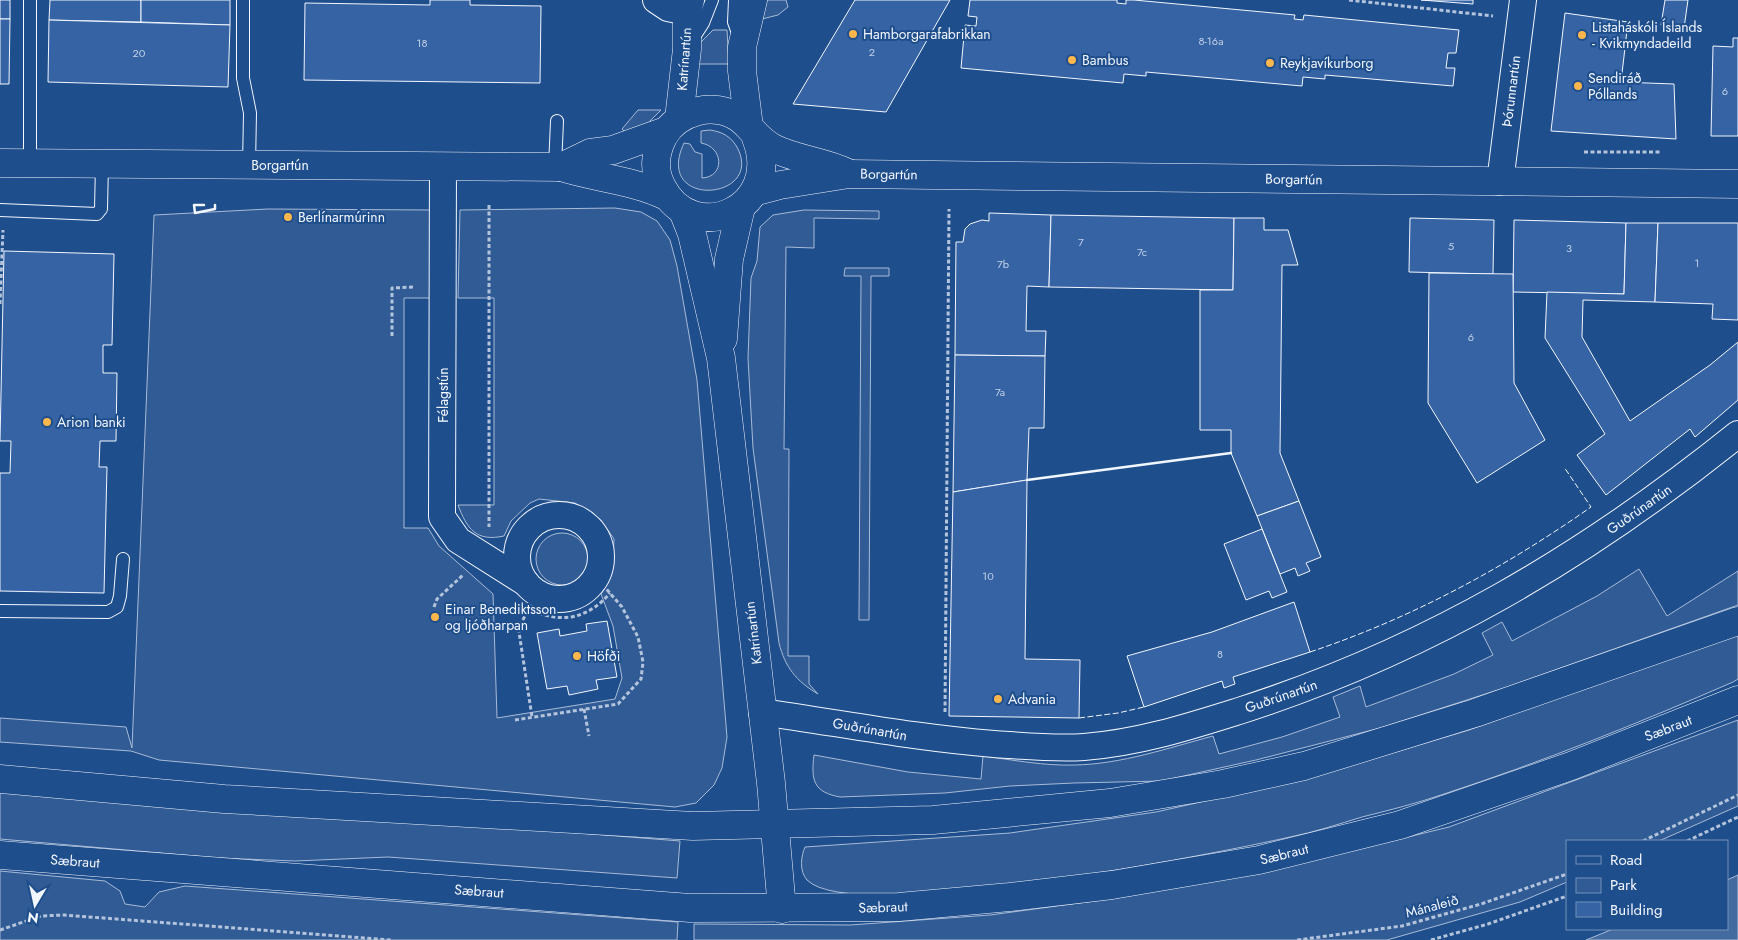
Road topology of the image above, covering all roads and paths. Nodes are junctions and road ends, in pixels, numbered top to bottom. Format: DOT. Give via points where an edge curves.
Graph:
graph roads {
  1 [pos="30,0"];
  2 [pos="244,0"];
  3 [pos="656,0"];
  4 [pos="712,0"];
  5 [pos="735,0"];
  6 [pos="753,0"];
  7 [pos="1342,0"];
  8 [pos="1348,0"];
  9 [pos="689,6"];
  10 [pos="1522,9"];
  11 [pos="742,47"];
  12 [pos="687,49"];
  13 [pos="557,121"];
  14 [pos="673,125"];
  15 [pos="752,132"];
  16 [pos="0,162"];
  17 [pos="30,163"];
  18 [pos="102,164"];
  19 [pos="249,165"];
  20 [pos="443,166"];
  21 [pos="558,167"];
  22 [pos="849,174"];
  23 [pos="1500,182"];
  24 [pos="1738,184"];
  25 [pos="748,200"];
  26 [pos="674,203"];
  27 [pos="488,205"];
  28 [pos="949,209"];
  29 [pos="2,210"];
  30 [pos="443,287"];
  31 [pos="0,304"];
  32 [pos="392,336"];
  33 [pos="721,358"];
  34 [pos="1738,434"];
  35 [pos="486,558"];
  36 [pos="123,560"];
  37 [pos="596,577"];
  38 [pos="530,588"];
  39 [pos="434,608"];
  40 [pos="0,611"];
  41 [pos="1738,621"];
  42 [pos="1738,700"];
  43 [pos="584,709"];
  44 [pos="762,712"];
  45 [pos="532,717"];
  46 [pos="515,720"];
  47 [pos="944,720"];
  48 [pos="589,736"];
  49 [pos="0,779"];
  50 [pos="1738,795"];
  51 [pos="1738,817"];
  52 [pos="775,824"];
  53 [pos="1645,840"];
  54 [pos="1689,840"];
  55 [pos="0,855"];
  56 [pos="1566,874"];
  57 [pos="1566,896"];
  58 [pos="782,909"];
  59 [pos="0,930"];
  60 [pos="391,940"];
  61 [pos="1297,940"];
  62 [pos="1432,940"];
  1 -- 17 [label="lane"];
  2 -- 19 [label="lane" via="243,78 250,112"];
  3 -- 9 [label="street" via="668,8"];
  4 -- 12 [label="lane"];
  5 -- 11 [label="lane" via="734,22"];
  6 -- 11 [label="main road"];
  7 -- 8 [label="path"];
  8 -- 10 [label="path"];
  9 -- 12 [label="main road, Katrínartún"];
  10 -- 23 [label="street, Þórunnartún"];
  11 -- 15 [label="main road" via="742,71"];
  12 -- 14 [label="main road, Katrínartún"];
  13 -- 21 [label="lane"];
  14 -- 15 [label="main road, Borgartún" via="693,112 708,110 737,117"];
  14 -- 21 [label="main road, Borgartún" via="613,150 590,153"];
  14 -- 26 [label="main road" via="658,147 655,164 658,180"];
  15 -- 22 [label="main road, Borgartún" via="791,155 834,166"];
  15 -- 25 [label="main road" via="762,151 763,165 761,179"];
  16 -- 17 [label="main road, Borgartún"];
  17 -- 18 [label="main road, Borgartún"];
  18 -- 19 [label="main road, Borgartún"];
  18 -- 29 [label="lane" via="101,209 97,214"];
  19 -- 20 [label="main road, Borgartún"];
  20 -- 21 [label="main road, Borgartún"];
  20 -- 30 [label="street, Félagstún"];
  21 -- 26 [label="main road, Borgartún" via="638,184"];
  22 -- 23 [label="main road, Borgartún"];
  22 -- 25 [label="main road, Borgartún" via="780,185"];
  23 -- 24 [label="main road, Borgartún"];
  25 -- 26 [label="main road, Borgartún" via="728,214 713,217 698,216"];
  25 -- 33 [label="main road, Katrínartún" via="730,258"];
  26 -- 33 [label="main road, Katrínartún" via="692,234"];
  27 -- 35 [label="path"];
  28 -- 47 [label="path"];
  29 -- 31 [label="path"];
  30 -- 32 [label="path" via="392,288"];
  30 -- 35 [label="street, Félagstún" via="442,517 458,540"];
  33 -- 44 [label="main road, Katrínartún"];
  34 -- 44 [label="street, Guðrúnartún" via="1626,520 1564,561 1485,606 1324,681 1164,734 1121,743 1038,748 906,735"];
  35 -- 38 [label="street, Félagstún"];
  35 -- 39 [label="path" via="437,599"];
  36 -- 40 [label="lane" via="117,607 108,612"];
  37 -- 38 [label="street, Félagstún" via="584,591 573,597 553,598"];
  37 -- 38 [label="street" via="602,558 594,532 584,522 558,514 533,523 521,539 516,558 519,572"];
  37 -- 43 [label="path" via="633,625 643,662 641,679 618,704"];
  38 -- 45 [label="path" via="519,632"];
  41 -- 52 [label="main road" via="1475,713 1304,766 1223,784 1110,803 933,820"];
  42 -- 58 [label="main road, Sæbraut" via="1571,766 1400,825 1259,860 1010,897 899,907"];
  43 -- 45 [label="path"];
  43 -- 48 [label="path"];
  44 -- 52 [label="main road, Katrínartún"];
  45 -- 46 [label="path"];
  49 -- 52 [label="main road" via="224,800 693,826"];
  50 -- 53 [label="path"];
  51 -- 54 [label="path"];
  52 -- 58 [label="main road, Katrínartún"];
  55 -- 58 [label="main road, Sæbraut" via="690,908"];
  56 -- 61 [label="path, Mánaleið" via="1481,904 1402,926"];
  57 -- 62 [label="path"];
  59 -- 60 [label="path" via="41,916 64,915"];
}
